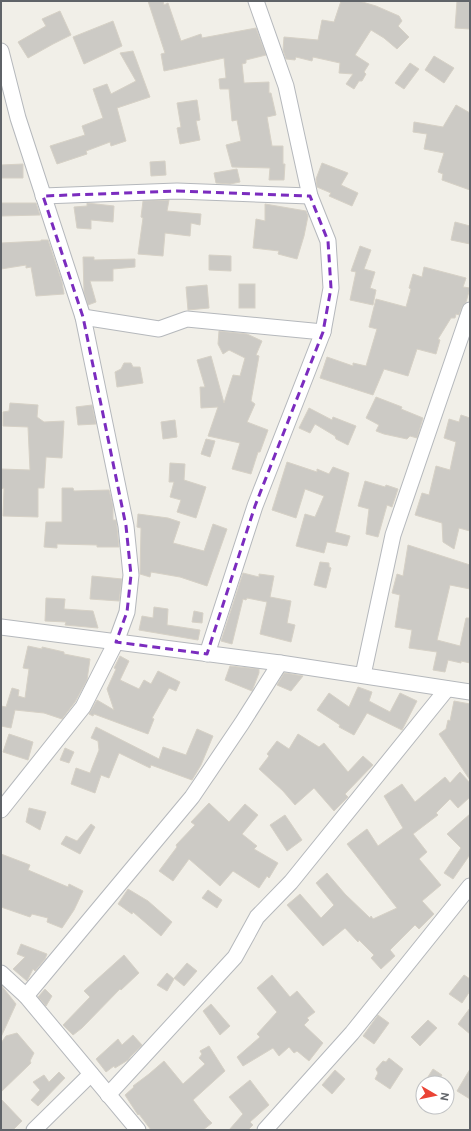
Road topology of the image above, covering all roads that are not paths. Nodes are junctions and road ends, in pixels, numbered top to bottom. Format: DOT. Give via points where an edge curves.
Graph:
graph roads {
  1 [pos="256,1"];
  2 [pos="1,51"];
  3 [pos="43,196"];
  4 [pos="310,196"];
  5 [pos="470,310"];
  6 [pos="83,317"];
  7 [pos="323,332"];
  8 [pos="1,627"];
  9 [pos="116,642"];
  10 [pos="207,654"];
  11 [pos="280,663"];
  12 [pos="363,675"];
  13 [pos="447,689"];
  14 [pos="470,692"];
  15 [pos="1,810"];
  16 [pos="470,886"];
  17 [pos="1,973"];
  18 [pos="26,996"];
  19 [pos="91,1074"];
  20 [pos="108,1095"];
  21 [pos="34,1130"];
  22 [pos="138,1130"];
  23 [pos="265,1130"];
  1 -- 4 [label="street" via="286,86"];
  2 -- 3 [label="street" via="18,118"];
  3 -- 4 [label="street" via="177,191"];
  3 -- 6 [label="street"];
  4 -- 7 [label="street" via="328,241 331,288"];
  5 -- 12 [label="street" via="393,535"];
  6 -- 7 [label="street" via="159,330 187,320"];
  6 -- 9 [label="street" via="126,526 131,575 127,612"];
  7 -- 10 [label="street" via="255,506"];
  8 -- 9 [label="street"];
  9 -- 10 [label="street"];
  9 -- 15 [label="street" via="83,707"];
  10 -- 11 [label="street"];
  11 -- 12 [label="street"];
  11 -- 18 [label="street" via="192,797"];
  12 -- 13 [label="street"];
  13 -- 14 [label="street"];
  13 -- 20 [label="street" via="292,882 257,917 235,957"];
  16 -- 23 [label="street" via="352,1033"];
  17 -- 18 [label="street"];
  18 -- 19 [label="street"];
  19 -- 20 [label="street"];
  19 -- 21 [label="street"];
  20 -- 22 [label="street"];
}
